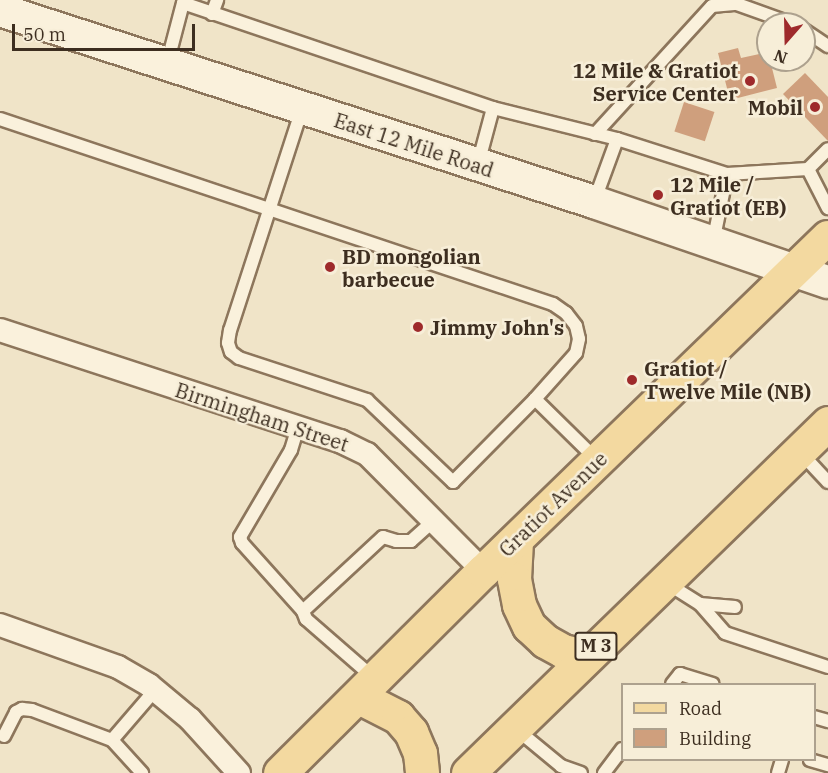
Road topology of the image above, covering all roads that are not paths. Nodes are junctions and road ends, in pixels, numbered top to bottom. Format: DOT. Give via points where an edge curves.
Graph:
graph roads {
  1 [pos="217,0"];
  2 [pos="180,2"];
  3 [pos="0,10"];
  4 [pos="759,12"];
  5 [pos="212,14"];
  6 [pos="166,65"];
  7 [pos="493,108"];
  8 [pos="302,109"];
  9 [pos="0,119"];
  10 [pos="595,134"];
  11 [pos="617,139"];
  12 [pos="828,149"];
  13 [pos="478,165"];
  14 [pos="808,169"];
  15 [pos="727,174"];
  16 [pos="594,202"];
  17 [pos="828,208"];
  18 [pos="271,209"];
  19 [pos="828,237"];
  20 [pos="713,243"];
  21 [pos="794,270"];
  22 [pos="828,282"];
  23 [pos="0,330"];
  24 [pos="535,399"];
  25 [pos="828,423"];
  26 [pos="298,427"];
  27 [pos="800,451"];
  28 [pos="598,461"];
  29 [pos="828,482"];
  30 [pos="433,521"];
  31 [pos="516,541"];
  32 [pos="483,571"];
  33 [pos="665,581"];
  34 [pos="700,604"];
  35 [pos="735,607"];
  36 [pos="303,611"];
  37 [pos="0,625"];
  38 [pos="585,657"];
  39 [pos="828,667"];
  40 [pos="673,683"];
  41 [pos="709,683"];
  42 [pos="368,689"];
  43 [pos="155,690"];
  44 [pos="514,727"];
  45 [pos="4,736"];
  46 [pos="112,740"];
  47 [pos="621,750"];
  48 [pos="142,773"];
  49 [pos="239,773"];
  50 [pos="280,773"];
  51 [pos="422,773"];
  52 [pos="468,773"];
  53 [pos="581,773"];
  54 [pos="604,773"];
  1 -- 5 [label="lane"];
  2 -- 5 [label="lane"];
  2 -- 6 [label="lane"];
  3 -- 6 [label="main road, East 12 Mile Road"];
  4 -- 10 [label="lane" via="737,4 712,6"];
  5 -- 7 [label="lane"];
  6 -- 8 [label="main road, East 12 Mile Road"];
  7 -- 10 [label="lane"];
  7 -- 13 [label="lane"];
  8 -- 13 [label="main road, East 12 Mile Road"];
  8 -- 18 [label="lane"];
  9 -- 18 [label="lane"];
  10 -- 11 [label="lane"];
  11 -- 15 [label="lane"];
  11 -- 16 [label="lane"];
  12 -- 14 [label="lane"];
  13 -- 16 [label="main road, East 12 Mile Road"];
  14 -- 15 [label="lane"];
  14 -- 17 [label="lane"];
  15 -- 20 [label="lane"];
  16 -- 20 [label="main road, East 12 Mile Road"];
  18 -- 24 [label="lane" via="553,304 566,313 579,339 576,353"];
  18 -- 24 [label="lane" via="230,330 231,352 367,400 453,482"];
  19 -- 21 [label="main road, Gratiot Avenue"];
  20 -- 21 [label="main road, East 12 Mile Road"];
  21 -- 22 [label="main road, East 12 Mile Road"];
  21 -- 28 [label="main road, Gratiot Avenue"];
  23 -- 26 [label="street, Birmingham Street"];
  24 -- 28 [label="lane"];
  25 -- 27 [label="main road, M 3"];
  26 -- 30 [label="street, Birmingham Street" via="368,454"];
  26 -- 36 [label="lane" via="291,450 240,537"];
  27 -- 29 [label="lane"];
  27 -- 33 [label="main road, M 3"];
  28 -- 31 [label="main road, Gratiot Avenue"];
  30 -- 32 [label="street, Birmingham Street"];
  30 -- 36 [label="lane" via="411,541 383,537"];
  31 -- 32 [label="main road, Gratiot Avenue"];
  31 -- 38 [label="main road" via="514,579 519,605 529,626 563,651"];
  32 -- 42 [label="main road, Gratiot Avenue"];
  33 -- 34 [label="lane"];
  33 -- 38 [label="main road, M 3"];
  34 -- 35 [label="lane"];
  34 -- 39 [label="lane" via="725,633"];
  36 -- 42 [label="lane"];
  37 -- 43 [label="street" via="118,667"];
  38 -- 44 [label="main road, M 3"];
  40 -- 41 [label="lane" via="680,674"];
  42 -- 50 [label="main road, Gratiot Avenue"];
  42 -- 51 [label="main road" via="411,732 420,753"];
  43 -- 46 [label="lane"];
  43 -- 49 [label="street" via="190,719"];
  44 -- 52 [label="main road, M 3"];
  44 -- 53 [label="lane" via="554,761"];
  45 -- 46 [label="lane" via="16,712 22,709"];
  46 -- 48 [label="lane"];
  47 -- 54 [label="lane"];
}
